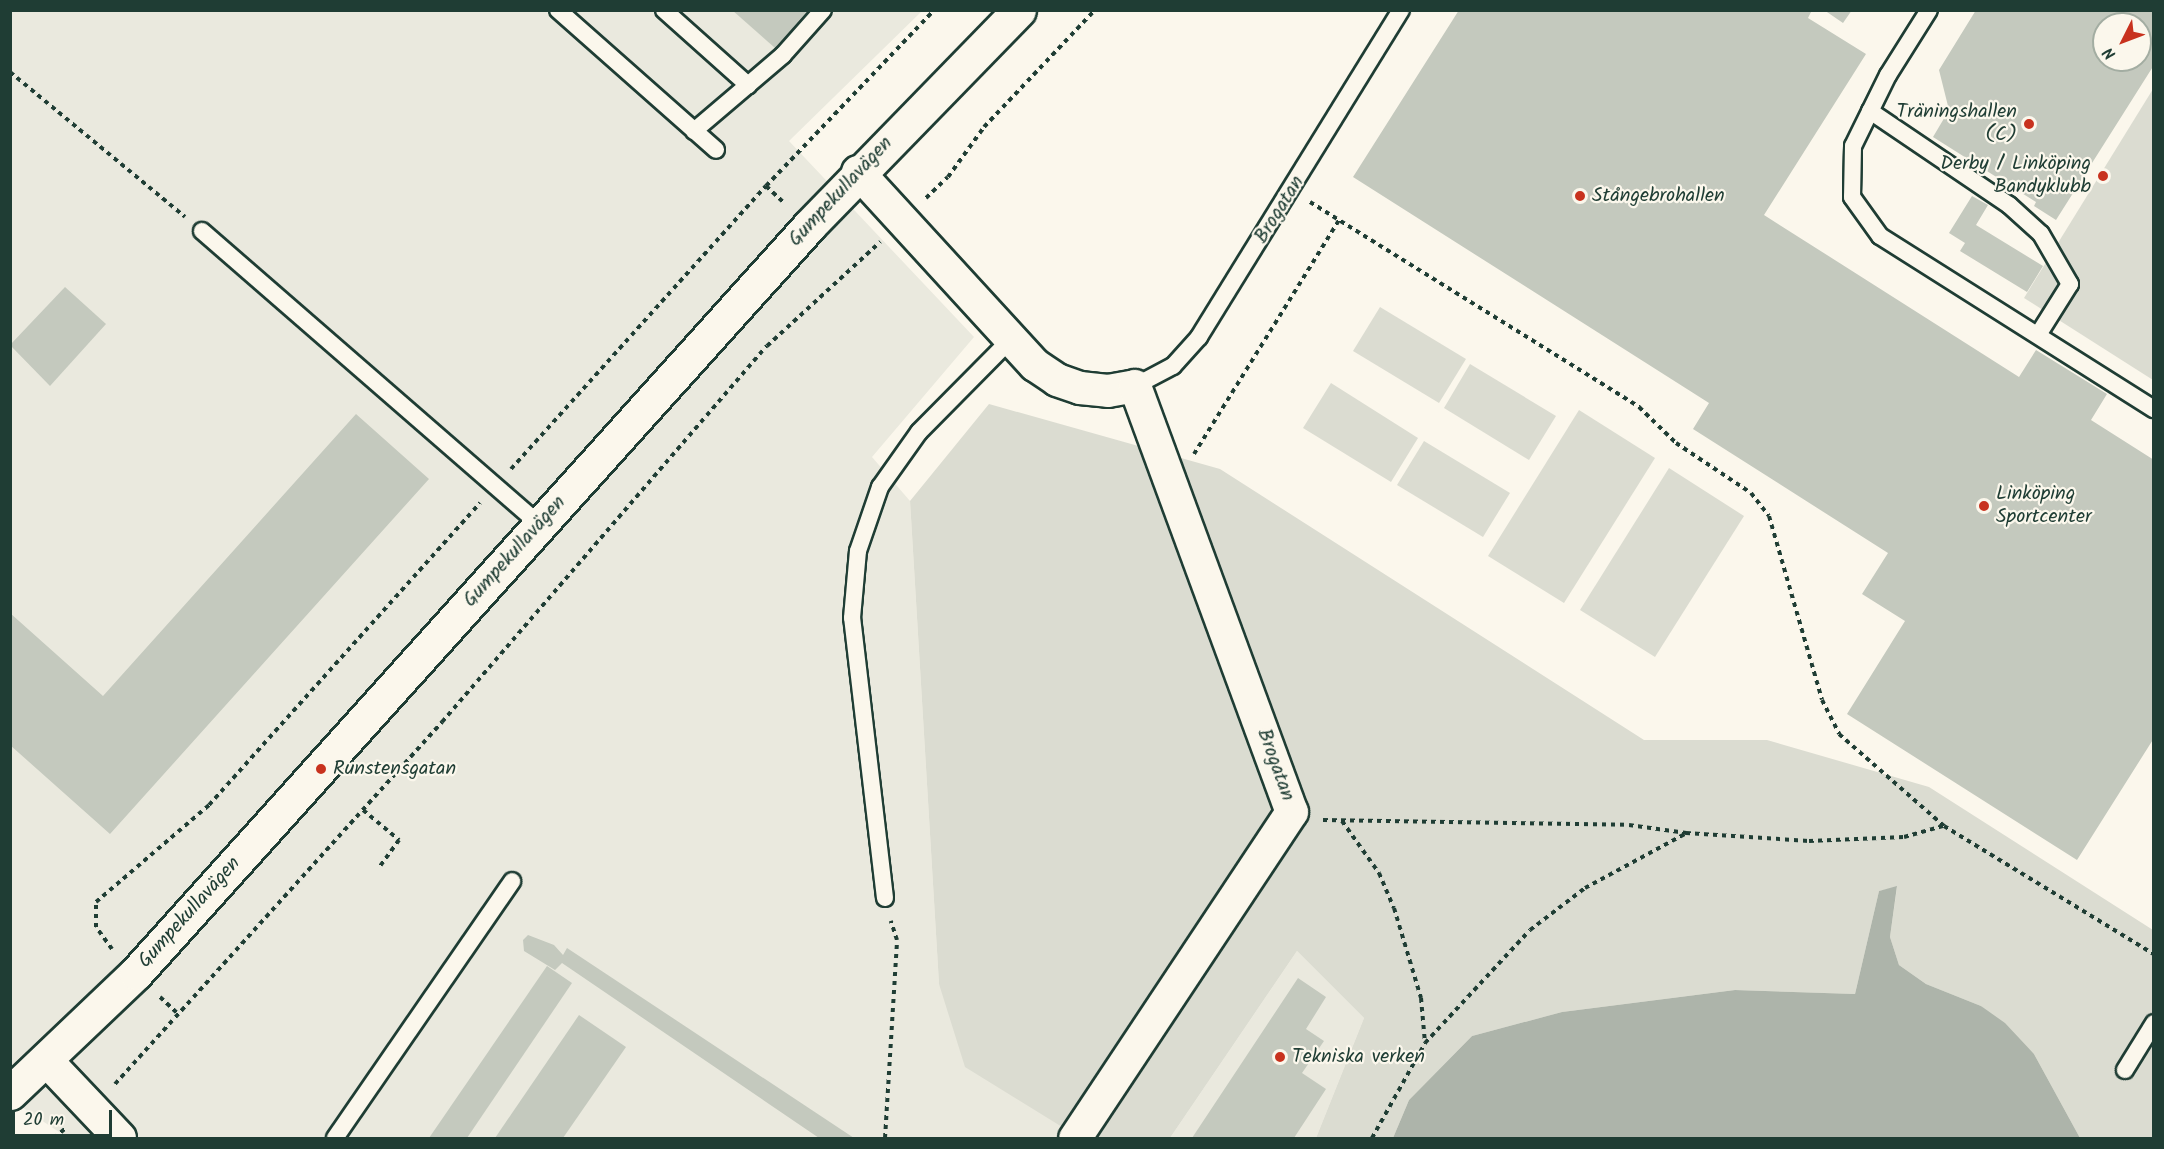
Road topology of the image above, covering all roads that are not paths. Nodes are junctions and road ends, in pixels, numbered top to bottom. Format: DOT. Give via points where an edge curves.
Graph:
graph roads {
  1 [pos="558,10"];
  2 [pos="664,10"];
  3 [pos="823,10"];
  4 [pos="1019,10"];
  5 [pos="1401,10"];
  6 [pos="1929,10"];
  7 [pos="748,85"];
  8 [pos="1870,111"];
  9 [pos="694,131"];
  10 [pos="716,150"];
  11 [pos="858,172"];
  12 [pos="202,231"];
  13 [pos="2038,334"];
  14 [pos="1011,339"];
  15 [pos="1135,386"];
  16 [pos="2154,409"];
  17 [pos="540,525"];
  18 [pos="512,881"];
  19 [pos="885,897"];
  20 [pos="2154,1023"];
  21 [pos="47,1061"];
  22 [pos="2126,1070"];
  23 [pos="10,1093"];
  24 [pos="1097,1107"];
  25 [pos="120,1138"];
  26 [pos="336,1138"];
  27 [pos="1076,1138"];
  28 [pos="1102,1138"];
  1 -- 9 [label="lane"];
  2 -- 7 [label="lane"];
  3 -- 7 [label="lane" via="783,55"];
  4 -- 11 [label="street, Gumpekullavägen"];
  5 -- 15 [label="lane, Brogatan" via="1186,354 1173,366"];
  6 -- 8 [label="lane"];
  7 -- 9 [label="lane"];
  8 -- 13 [label="lane" via="1853,146 1852,197 1880,236"];
  8 -- 13 [label="lane" via="2009,205 2041,234 2070,284"];
  9 -- 10 [label="lane"];
  11 -- 14 [label="street, Brogatan"];
  11 -- 17 [label="street, Gumpekullavägen"];
  12 -- 17 [label="lane"];
  13 -- 16 [label="lane"];
  14 -- 15 [label="street, Brogatan" via="1035,365 1057,380 1108,391"];
  14 -- 19 [label="lane" via="919,432 880,487 858,551 852,618"];
  15 -- 24 [label="street, Brogatan" via="1292,812"];
  17 -- 21 [label="street, Gumpekullavägen" via="136,973"];
  18 -- 26 [label="lane"];
  20 -- 22 [label="lane"];
  21 -- 23 [label="street, Gumpekullavägen"];
  21 -- 25 [label="street"];
  24 -- 27 [label="street, Brogatan"];
  24 -- 28 [label="street"];
}
